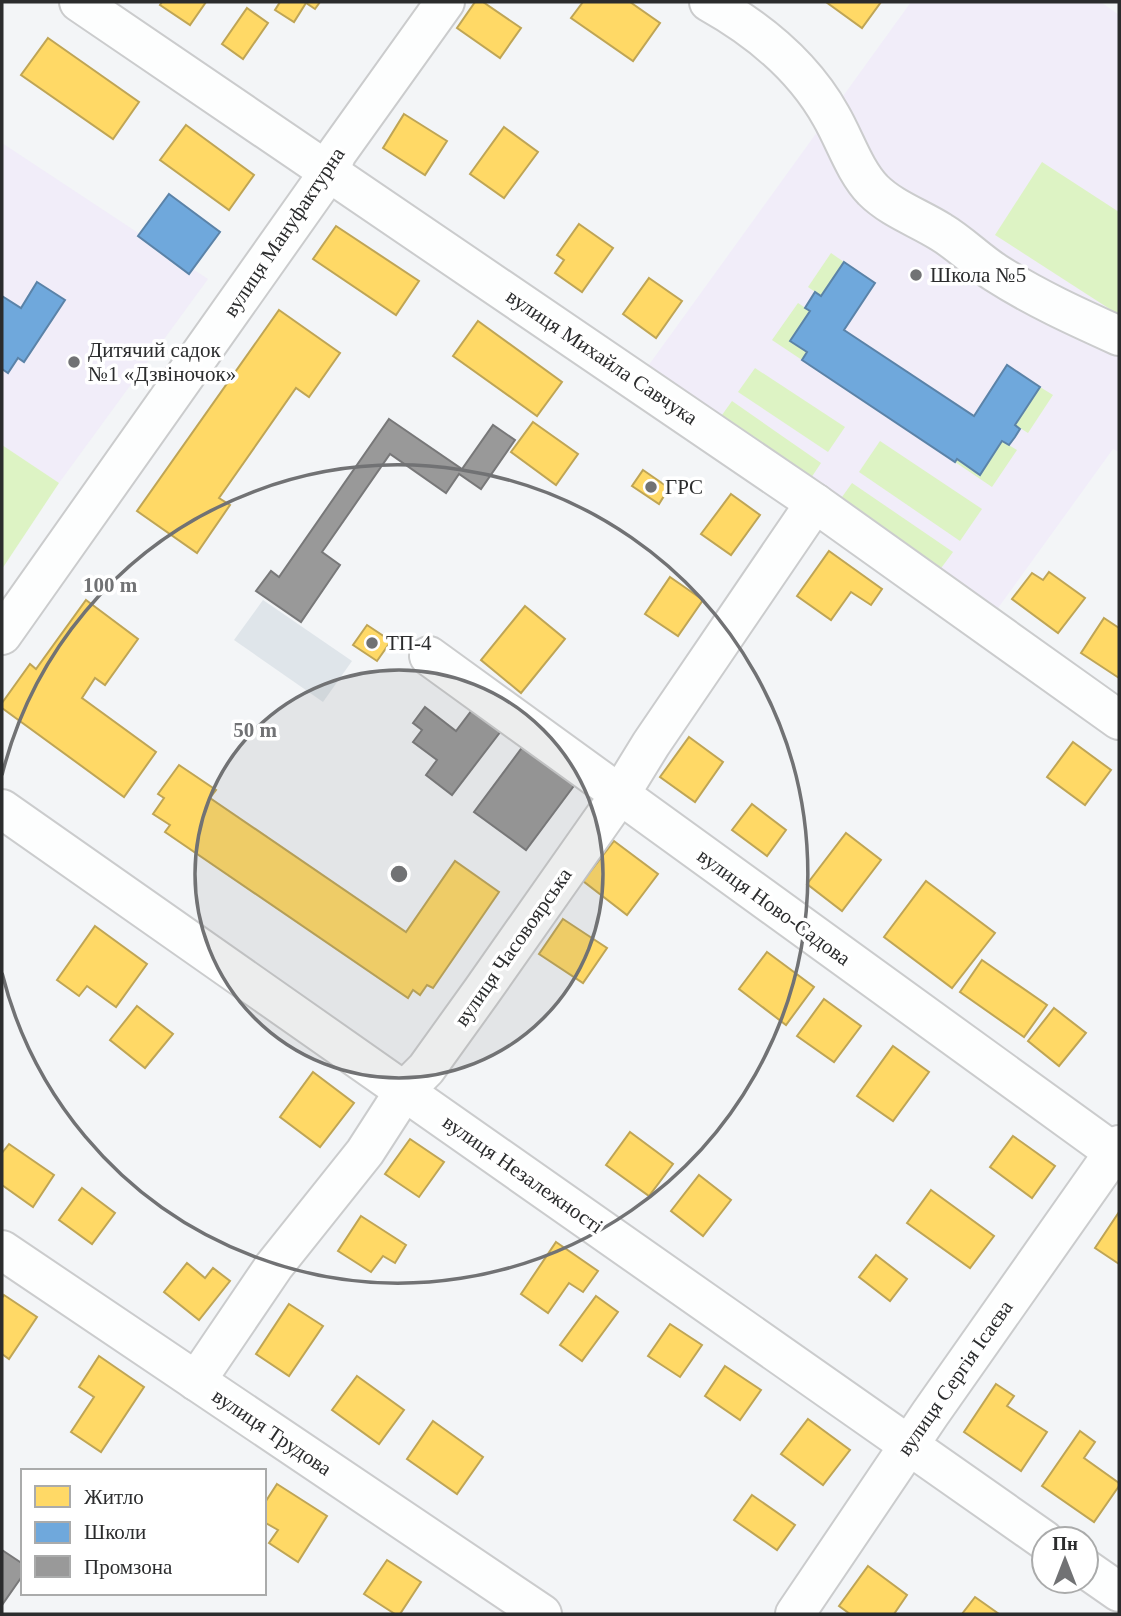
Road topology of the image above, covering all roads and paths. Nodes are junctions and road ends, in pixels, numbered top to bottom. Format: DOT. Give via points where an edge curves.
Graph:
graph roads {
  1 [pos="79,2"];
  2 [pos="444,2"];
  3 [pos="709,2"];
  4 [pos="328,172"];
  5 [pos="1119,336"];
  6 [pos="815,503"];
  7 [pos="2,635"];
  8 [pos="429,656"];
  9 [pos="1119,720"];
  10 [pos="619,796"];
  11 [pos="2,809"];
  12 [pos="405,1090"];
  13 [pos="1118,1151"];
  14 [pos="2,1250"];
  15 [pos="196,1381"];
  16 [pos="908,1446"];
  17 [pos="1030,1530"];
  18 [pos="1100,1579"];
  19 [pos="1119,1592"];
  20 [pos="542,1614"];
  21 [pos="795,1614"];
  1 -- 4 [label="street, вулиця Михайла Савчука"];
  2 -- 4 [label="street, вулиця Мануфактурна"];
  3 -- 5 [label="street" via="756,30 804,77 874,190 1021,289"];
  4 -- 6 [label="street, вулиця Михайла Савчука"];
  4 -- 7 [label="street, вулиця Мануфактурна"];
  6 -- 9 [label="street, вулиця Михайла Савчука"];
  6 -- 10 [label="street, вулиця Часовоярська"];
  8 -- 10 [label="street, вулиця Ново-Садова"];
  10 -- 12 [label="street, вулиця Часовоярська" via="426,1069"];
  10 -- 13 [label="street, вулиця Ново-Садова"];
  11 -- 12 [label="street, вулиця Незалежності"];
  12 -- 15 [label="street, вулиця Часовоярська" via="365,1152 274,1266"];
  12 -- 16 [label="street, вулиця Незалежності"];
  13 -- 16 [label="street, вулиця Сергія Ісаєва"];
  14 -- 15 [label="street, вулиця Трудова"];
  15 -- 20 [label="street, вулиця Трудова"];
  16 -- 17 [label="street, вулиця Незалежності"];
  16 -- 21 [label="street, вулиця Сергія Ісаєва"];
  18 -- 19 [label="street"];
}
